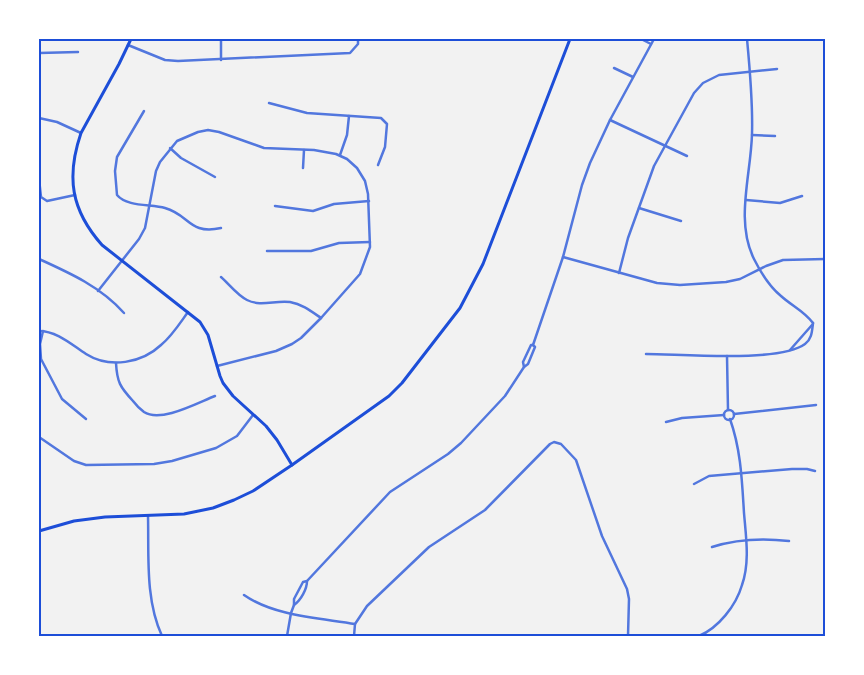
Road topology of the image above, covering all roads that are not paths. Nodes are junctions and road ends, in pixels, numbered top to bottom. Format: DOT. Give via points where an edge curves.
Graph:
graph roads {
  1 [pos="131,39"];
  2 [pos="221,39"];
  3 [pos="358,39"];
  4 [pos="570,39"];
  5 [pos="641,39"];
  6 [pos="654,39"];
  7 [pos="747,39"];
  8 [pos="651,44"];
  9 [pos="128,45"];
  10 [pos="78,52"];
  11 [pos="39,53"];
  12 [pos="221,60"];
  13 [pos="614,68"];
  14 [pos="777,69"];
  15 [pos="750,72"];
  16 [pos="633,77"];
  17 [pos="269,103"];
  18 [pos="144,111"];
  19 [pos="349,116"];
  20 [pos="39,118"];
  21 [pos="610,120"];
  22 [pos="81,133"];
  23 [pos="752,135"];
  24 [pos="775,136"];
  25 [pos="664,145"];
  26 [pos="170,148"];
  27 [pos="304,150"];
  28 [pos="340,155"];
  29 [pos="687,156"];
  30 [pos="378,166"];
  31 [pos="303,168"];
  32 [pos="214,177"];
  33 [pos="39,179"];
  34 [pos="75,195"];
  35 [pos="802,196"];
  36 [pos="746,200"];
  37 [pos="369,201"];
  38 [pos="150,206"];
  39 [pos="275,206"];
  40 [pos="638,208"];
  41 [pos="681,221"];
  42 [pos="221,228"];
  43 [pos="370,242"];
  44 [pos="267,251"];
  45 [pos="563,257"];
  46 [pos="39,259"];
  47 [pos="825,259"];
  48 [pos="122,261"];
  49 [pos="760,270"];
  50 [pos="619,272"];
  51 [pos="221,276"];
  52 [pos="98,291"];
  53 [pos="188,312"];
  54 [pos="124,313"];
  55 [pos="321,318"];
  56 [pos="813,323"];
  57 [pos="39,331"];
  58 [pos="43,331"];
  59 [pos="798,342"];
  60 [pos="802,346"];
  61 [pos="790,350"];
  62 [pos="646,354"];
  63 [pos="727,356"];
  64 [pos="116,363"];
  65 [pos="217,366"];
  66 [pos="214,396"];
  67 [pos="816,405"];
  68 [pos="728,410"];
  69 [pos="734,414"];
  70 [pos="253,415"];
  71 [pos="724,415"];
  72 [pos="86,419"];
  73 [pos="730,419"];
  74 [pos="666,422"];
  75 [pos="39,437"];
  76 [pos="292,465"];
  77 [pos="815,471"];
  78 [pos="742,474"];
  79 [pos="694,484"];
  80 [pos="148,516"];
  81 [pos="39,531"];
  82 [pos="746,540"];
  83 [pos="789,541"];
  84 [pos="712,547"];
  85 [pos="307,581"];
  86 [pos="298,590"];
  87 [pos="303,593"];
  88 [pos="244,595"];
  89 [pos="294,605"];
  90 [pos="291,613"];
  91 [pos="355,624"];
  92 [pos="705,635"];
  93 [pos="162,636"];
  94 [pos="287,636"];
  95 [pos="354,636"];
  96 [pos="628,636"];
  97 [pos="699,636"];
  1 -- 9 [label="main road"];
  2 -- 12 [label="street"];
  3 -- 12 [label="street" via="350,53"];
  4 -- 76 [label="main road" via="483,264 460,308 389,396"];
  5 -- 8 [label="street"];
  6 -- 8 [label="street"];
  7 -- 15 [label="street"];
  8 -- 16 [label="street"];
  9 -- 12 [label="street" via="178,62"];
  9 -- 22 [label="main road"];
  10 -- 11 [label="street"];
  13 -- 16 [label="street"];
  14 -- 15 [label="street"];
  15 -- 23 [label="street"];
  15 -- 25 [label="street" via="719,75 703,83"];
  16 -- 21 [label="street"];
  17 -- 19 [label="street" via="307,114"];
  18 -- 38 [label="street" via="117,156 114,178 120,198"];
  19 -- 28 [label="street"];
  19 -- 30 [label="street" via="381,118 387,124"];
  20 -- 22 [label="street"];
  21 -- 25 [label="street"];
  21 -- 45 [label="street" via="582,184"];
  22 -- 34 [label="main road" via="72,169"];
  23 -- 24 [label="street"];
  23 -- 36 [label="street"];
  25 -- 29 [label="street"];
  25 -- 40 [label="street"];
  26 -- 27 [label="street" via="186,136 208,130 264,148"];
  26 -- 32 [label="street" via="180,158"];
  26 -- 38 [label="street" via="156,171"];
  27 -- 28 [label="street"];
  27 -- 31 [label="street"];
  28 -- 37 [label="street" via="358,170 365,181"];
  33 -- 34 [label="street" via="41,197 46,201"];
  34 -- 48 [label="main road" via="89,230"];
  35 -- 36 [label="street" via="780,203"];
  36 -- 49 [label="street" via="746,239"];
  37 -- 39 [label="street" via="334,204 313,211"];
  37 -- 43 [label="street"];
  38 -- 42 [label="street" via="172,211 197,228"];
  38 -- 48 [label="street" via="145,228"];
  40 -- 41 [label="street"];
  40 -- 50 [label="street"];
  43 -- 44 [label="street" via="339,243 311,252"];
  43 -- 55 [label="street" via="360,274"];
  45 -- 50 [label="street"];
  45 -- 85 [label="street" via="533,345 523,362 524,367 505,396 448,454 390,492"];
  46 -- 52 [label="street" via="76,276"];
  47 -- 49 [label="street" via="784,260"];
  48 -- 52 [label="street"];
  48 -- 53 [label="main road"];
  49 -- 50 [label="street" via="740,279 680,285 657,283"];
  49 -- 56 [label="street" via="782,297 807,314"];
  51 -- 55 [label="street" via="248,300 262,304 300,304"];
  52 -- 54 [label="street"];
  53 -- 64 [label="street" via="162,345 143,358"];
  53 -- 65 [label="main road" via="208,335"];
  55 -- 65 [label="street" via="292,344"];
  56 -- 59 [label="street"];
  56 -- 60 [label="street" via="811,335"];
  57 -- 58 [label="street"];
  58 -- 64 [label="street" via="64,339 89,356"];
  58 -- 72 [label="street" via="41,359 62,399"];
  59 -- 60 [label="street"];
  59 -- 61 [label="street"];
  60 -- 61 [label="street"];
  61 -- 63 [label="street"];
  62 -- 63 [label="street"];
  63 -- 68 [label="street"];
  64 -- 66 [label="street" via="122,390 150,415 166,415"];
  65 -- 70 [label="main road" via="223,383"];
  67 -- 69 [label="street"];
  68 -- 69 [label="street"];
  68 -- 71 [label="street"];
  69 -- 73 [label="street"];
  70 -- 75 [label="street" via="237,436 216,448 154,464 86,465 74,461"];
  70 -- 76 [label="main road" via="277,440"];
  71 -- 73 [label="street"];
  71 -- 74 [label="street"];
  73 -- 78 [label="street"];
  76 -- 80 [label="main road" via="253,491 213,508"];
  77 -- 78 [label="street" via="792,469"];
  78 -- 79 [label="street" via="709,476"];
  78 -- 82 [label="street"];
  80 -- 81 [label="main road" via="74,520"];
  80 -- 93 [label="street" via="151,596"];
  82 -- 83 [label="street"];
  82 -- 84 [label="street"];
  82 -- 92 [label="street" via="746,566 741,588 723,618"];
  85 -- 86 [label="street"];
  85 -- 87 [label="street"];
  86 -- 87 [label="street"];
  86 -- 89 [label="street"];
  87 -- 89 [label="street"];
  88 -- 90 [label="street" via="268,608"];
  89 -- 90 [label="street"];
  90 -- 91 [label="street"];
  90 -- 94 [label="street"];
  91 -- 95 [label="street"];
  91 -- 96 [label="street" via="367,606 413,561 485,510 554,442 561,444 576,460 602,536 627,589"];
  92 -- 97 [label="street"];
}
